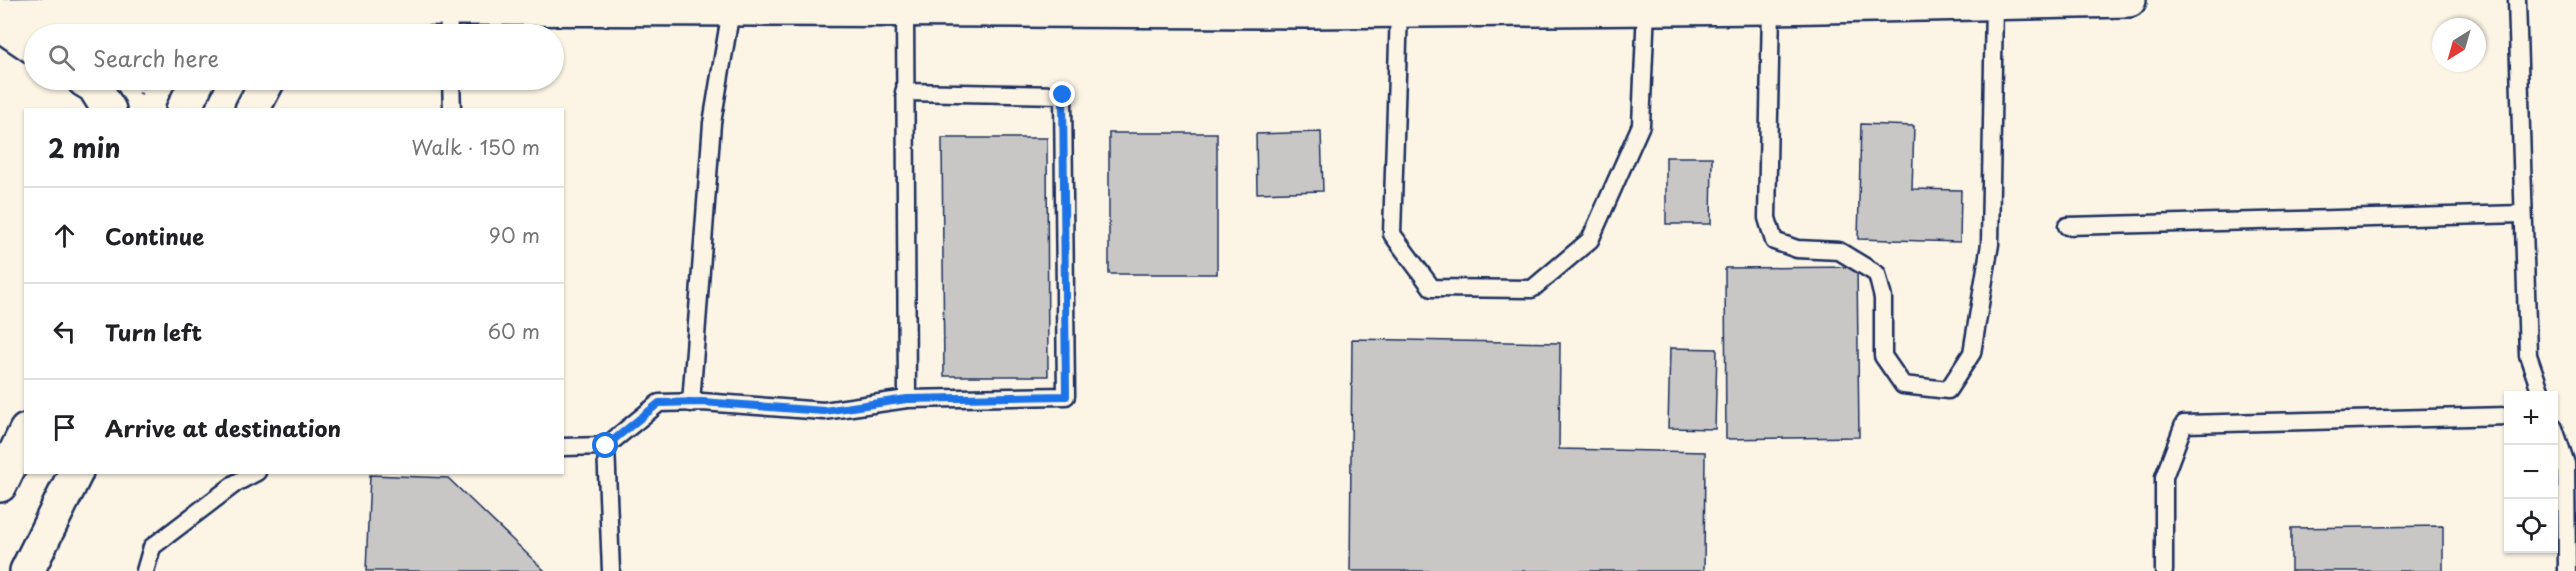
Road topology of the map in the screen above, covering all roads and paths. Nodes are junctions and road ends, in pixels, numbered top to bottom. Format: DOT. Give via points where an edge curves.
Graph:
graph roads {
  1 [pos="2129,0"];
  2 [pos="2517,0"];
  3 [pos="1994,3"];
  4 [pos="732,4"];
  5 [pos="990,5"];
  6 [pos="1771,7"];
  7 [pos="1646,8"];
  8 [pos="905,9"];
  9 [pos="1399,10"];
  10 [pos="446,14"];
  11 [pos="0,15"];
  12 [pos="231,15"];
  13 [pos="302,15"];
  14 [pos="0,24"];
  15 [pos="24,40"];
  16 [pos="101,90"];
  17 [pos="144,90"];
  18 [pos="193,90"];
  19 [pos="263,90"];
  20 [pos="451,90"];
  21 [pos="904,92"];
  22 [pos="122,103"];
  23 [pos="184,108"];
  24 [pos="253,108"];
  25 [pos="452,108"];
  26 [pos="2523,214"];
  27 [pos="2067,226"];
  28 [pos="2540,391"];
  29 [pos="907,399"];
  30 [pos="691,403"];
  31 [pos="2504,416"];
  32 [pos="24,435"];
  33 [pos="2558,442"];
  34 [pos="606,446"];
  35 [pos="564,447"];
  36 [pos="75,474"];
  37 [pos="253,474"];
  38 [pos="0,485"];
  39 [pos="27,571"];
  40 [pos="145,571"];
  41 [pos="611,571"];
  42 [pos="2164,571"];
  43 [pos="2567,571"];
  1 -- 3 [label="street"];
  2 -- 26 [label="lane"];
  3 -- 6 [label="street"];
  3 -- 6 [label="lane" via="1990,244 1972,353 1948,390 1903,385 1883,356 1883,298 1877,274 1839,251 1797,249 1774,241 1767,218"];
  4 -- 8 [label="street"];
  4 -- 10 [label="street"];
  4 -- 30 [label="lane" via="712,123"];
  5 -- 8 [label="street"];
  5 -- 9 [label="street"];
  6 -- 7 [label="street"];
  7 -- 9 [label="street"];
  7 -- 9 [label="lane" via="1641,125 1590,240 1532,289 1432,288 1392,234"];
  8 -- 21 [label="lane"];
  10 -- 13 [label="street"];
  11 -- 12 [label="street"];
  12 -- 13 [label="street"];
  14 -- 15 [label="street"];
  16 -- 22 [label="street"];
  17 -- 22 [label="path" via="143,94"];
  18 -- 23 [label="street"];
  19 -- 24 [label="street"];
  20 -- 25 [label="lane"];
  21 -- 29 [label="lane"];
  21 -- 29 [label="lane" via="1063,95 1066,396"];
  26 -- 27 [label="lane"];
  26 -- 28 [label="lane" via="2528,354"];
  29 -- 30 [label="lane" via="824,411"];
  30 -- 34 [label="lane" via="659,403"];
  31 -- 42 [label="lane" via="2184,424 2164,477"];
  32 -- 38 [label="street"];
  33 -- 43 [label="lane" via="2566,464"];
  34 -- 35 [label="lane"];
  34 -- 41 [label="lane"];
  36 -- 39 [label="street"];
  37 -- 40 [label="lane" via="152,548"];
}
